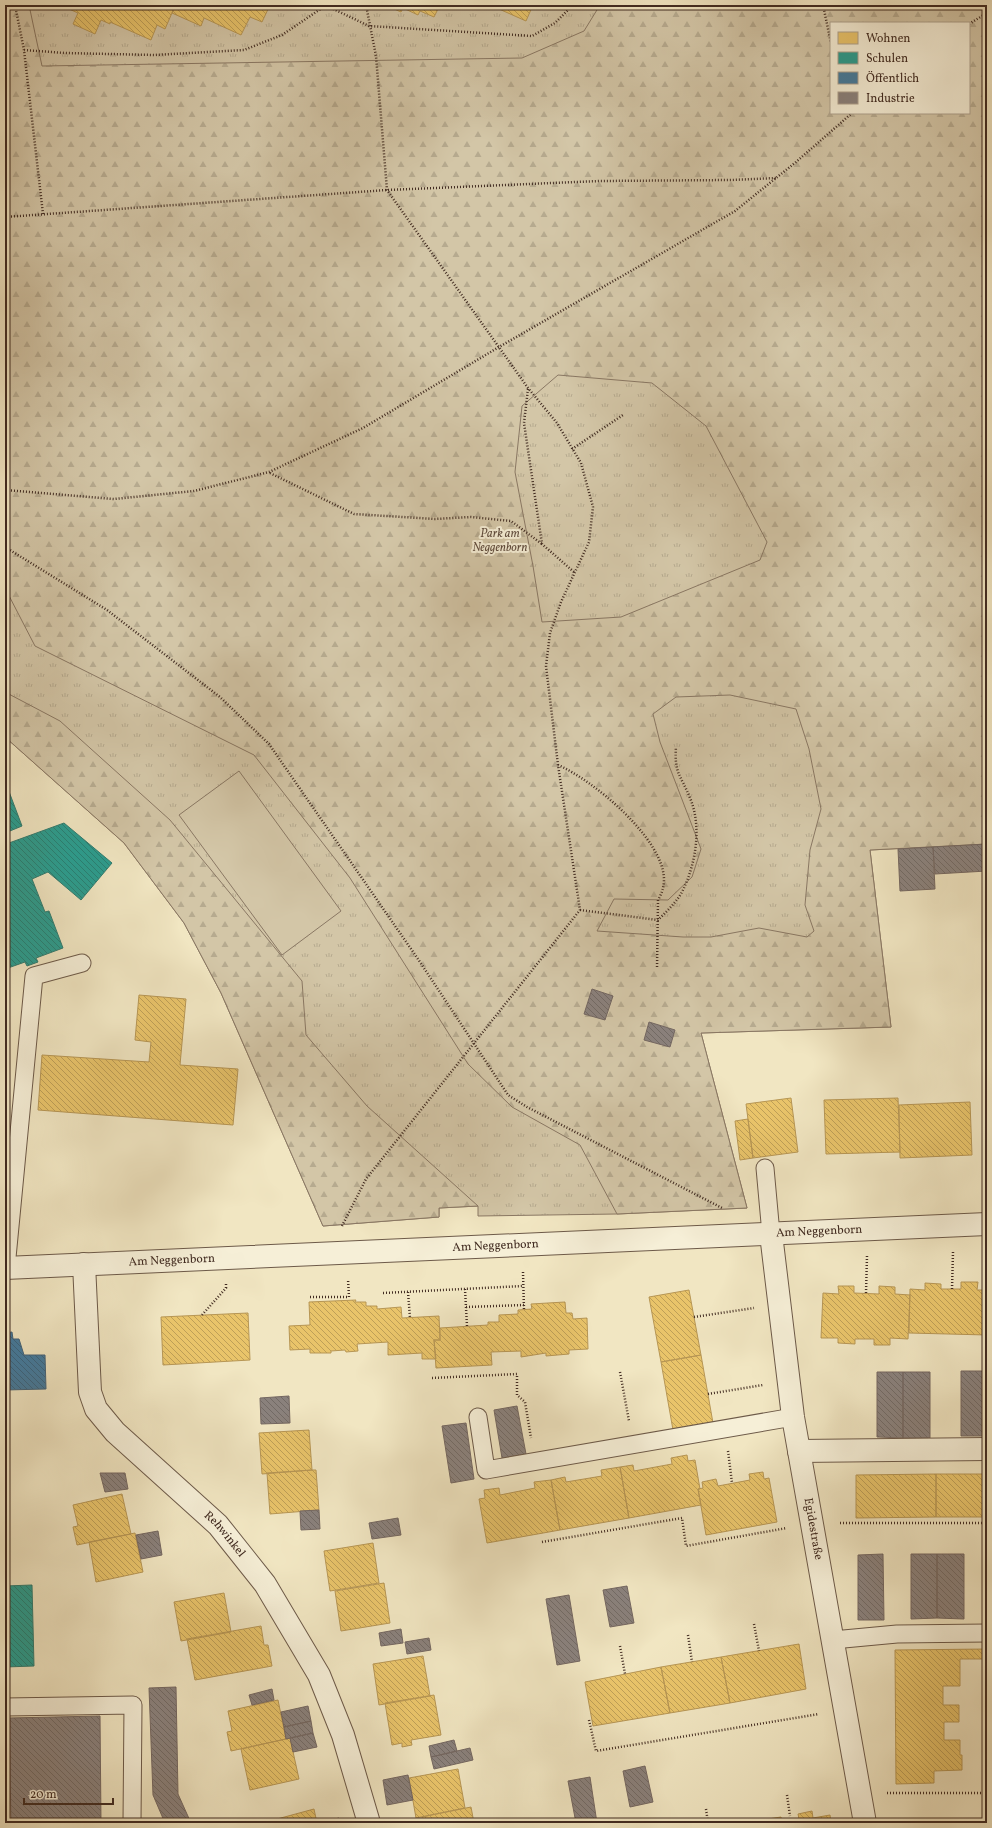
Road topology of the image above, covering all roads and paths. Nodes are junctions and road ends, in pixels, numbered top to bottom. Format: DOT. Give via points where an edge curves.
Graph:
graph roads {
  1 [pos="15,5"];
  2 [pos="325,5"];
  3 [pos="366,5"];
  4 [pos="573,5"];
  5 [pos="822,5"];
  6 [pos="987,12"];
  7 [pos="970,23"];
  8 [pos="369,26"];
  9 [pos="830,39"];
  10 [pos="24,50"];
  11 [pos="847,115"];
  12 [pos="777,178"];
  13 [pos="388,190"];
  14 [pos="43,214"];
  15 [pos="5,217"];
  16 [pos="499,347"];
  17 [pos="528,388"];
  18 [pos="623,415"];
  19 [pos="572,449"];
  20 [pos="269,472"];
  21 [pos="5,490"];
  22 [pos="542,544"];
  23 [pos="5,547"];
  24 [pos="574,572"];
  25 [pos="676,747"];
  26 [pos="558,764"];
  27 [pos="580,910"];
  28 [pos="658,920"];
  29 [pos="82,963"];
  30 [pos="657,969"];
  31 [pos="474,1042"];
  32 [pos="765,1168"];
  33 [pos="681,1187"];
  34 [pos="345,1219"];
  35 [pos="987,1224"];
  36 [pos="953,1226"];
  37 [pos="868,1230"];
  38 [pos="771,1234"];
  39 [pos="224,1258"];
  40 [pos="84,1264"];
  41 [pos="6,1268"];
  42 [pos="523,1271"];
  43 [pos="348,1280"];
  44 [pos="523,1286"];
  45 [pos="465,1289"];
  46 [pos="952,1289"];
  47 [pos="408,1292"];
  48 [pos="383,1293"];
  49 [pos="866,1293"];
  50 [pos="310,1297"];
  51 [pos="780,1304"];
  52 [pos="524,1305"];
  53 [pos="466,1307"];
  54 [pos="524,1310"];
  55 [pos="202,1315"];
  56 [pos="694,1317"];
  57 [pos="410,1318"];
  58 [pos="467,1326"];
  59 [pos="620,1372"];
  60 [pos="432,1378"];
  61 [pos="789,1380"];
  62 [pos="708,1394"];
  63 [pos="478,1417"];
  64 [pos="793,1417"];
  65 [pos="724,1429"];
  66 [pos="634,1444"];
  67 [pos="987,1449"];
  68 [pos="799,1451"];
  69 [pos="535,1462"];
  70 [pos="732,1484"];
  71 [pos="812,1523"];
  72 [pos="987,1523"];
  73 [pos="542,1542"];
  74 [pos="754,1624"];
  75 [pos="987,1633"];
  76 [pos="688,1635"];
  77 [pos="833,1640"];
  78 [pos="620,1646"];
  79 [pos="759,1651"];
  80 [pos="692,1662"];
  81 [pos="625,1674"];
  82 [pos="5,1707"];
  83 [pos="845,1710"];
  84 [pos="589,1720"];
  85 [pos="987,1793"];
  86 [pos="860,1794"];
  87 [pos="787,1795"];
  88 [pos="706,1809"];
  89 [pos="790,1816"];
  90 [pos="132,1823"];
  91 [pos="369,1823"];
  92 [pos="708,1823"];
  93 [pos="866,1823"];
  1 -- 10 [label="path"];
  2 -- 8 [label="path"];
  2 -- 10 [label="path" via="282,35 244,50 154,55"];
  3 -- 8 [label="path"];
  4 -- 8 [label="path" via="555,23 532,36"];
  5 -- 9 [label="path"];
  6 -- 7 [label="path"];
  8 -- 13 [label="path" via="376,56"];
  10 -- 14 [label="path"];
  11 -- 12 [label="path"];
  12 -- 13 [label="path" via="600,181"];
  12 -- 16 [label="path" via="735,211"];
  13 -- 14 [label="path"];
  13 -- 16 [label="path"];
  14 -- 15 [label="path"];
  16 -- 17 [label="path"];
  16 -- 20 [label="path" via="363,428"];
  17 -- 19 [label="path" via="557,423"];
  17 -- 22 [label="path" via="524,423"];
  18 -- 19 [label="path"];
  19 -- 24 [label="path" via="581,463 593,507 589,542"];
  20 -- 21 [label="path" via="194,491 114,499"];
  20 -- 22 [label="path" via="354,514 435,519 471,517 511,521"];
  22 -- 24 [label="path"];
  23 -- 31 [label="path" via="108,610 220,697 269,744"];
  24 -- 26 [label="path" via="550,633 546,666"];
  25 -- 28 [label="path" via="676,770 695,814 694,858 682,891"];
  26 -- 27 [label="path"];
  26 -- 28 [label="path" via="604,793 647,840 659,859 664,877 663,890 658,900"];
  27 -- 28 [label="path"];
  27 -- 31 [label="path"];
  28 -- 30 [label="path"];
  29 -- 41 [label="lane" via="34,976"];
  31 -- 33 [label="path" via="508,1095"];
  31 -- 34 [label="path" via="366,1179"];
  32 -- 38 [label="lane"];
  35 -- 36 [label="street, Am Neggenborn"];
  36 -- 37 [label="street, Am Neggenborn"];
  36 -- 46 [label="path"];
  37 -- 38 [label="street, Am Neggenborn"];
  37 -- 49 [label="path"];
  38 -- 39 [label="street, Am Neggenborn"];
  38 -- 51 [label="street, Egidestraße"];
  39 -- 40 [label="street, Am Neggenborn"];
  39 -- 55 [label="path" via="226,1288"];
  40 -- 41 [label="street, Am Neggenborn"];
  40 -- 91 [label="street, Rehwinkel" via="90,1392 96,1409 114,1432 218,1525 265,1584 319,1675 343,1735"];
  42 -- 44 [label="path"];
  43 -- 50 [label="path" via="349,1297"];
  44 -- 45 [label="path"];
  44 -- 52 [label="path"];
  45 -- 47 [label="path"];
  45 -- 53 [label="path"];
  47 -- 48 [label="path"];
  47 -- 57 [label="path"];
  51 -- 56 [label="path"];
  51 -- 61 [label="street, Egidestraße"];
  52 -- 53 [label="path"];
  52 -- 54 [label="path"];
  53 -- 58 [label="path"];
  59 -- 66 [label="path"];
  60 -- 69 [label="path" via="517,1374 517,1395 525,1402"];
  61 -- 62 [label="path"];
  61 -- 64 [label="street, Egidestraße"];
  63 -- 69 [label="lane" via="486,1470"];
  64 -- 65 [label="lane"];
  64 -- 68 [label="street, Egidestraße"];
  65 -- 66 [label="lane"];
  65 -- 70 [label="path"];
  66 -- 69 [label="lane"];
  67 -- 68 [label="street"];
  68 -- 71 [label="street, Egidestraße"];
  71 -- 72 [label="path"];
  71 -- 73 [label="path" via="686,1546 682,1518"];
  71 -- 77 [label="street, Egidestraße"];
  74 -- 79 [label="path"];
  75 -- 77 [label="lane" via="898,1634"];
  76 -- 80 [label="path"];
  77 -- 83 [label="street, Egidestraße"];
  78 -- 81 [label="path"];
  82 -- 90 [label="lane" via="134,1705"];
  83 -- 84 [label="path" via="596,1751"];
  83 -- 86 [label="street, Egidestraße"];
  85 -- 86 [label="path"];
  86 -- 93 [label="street, Egidestraße"];
  87 -- 89 [label="path"];
  88 -- 92 [label="path"];
}
